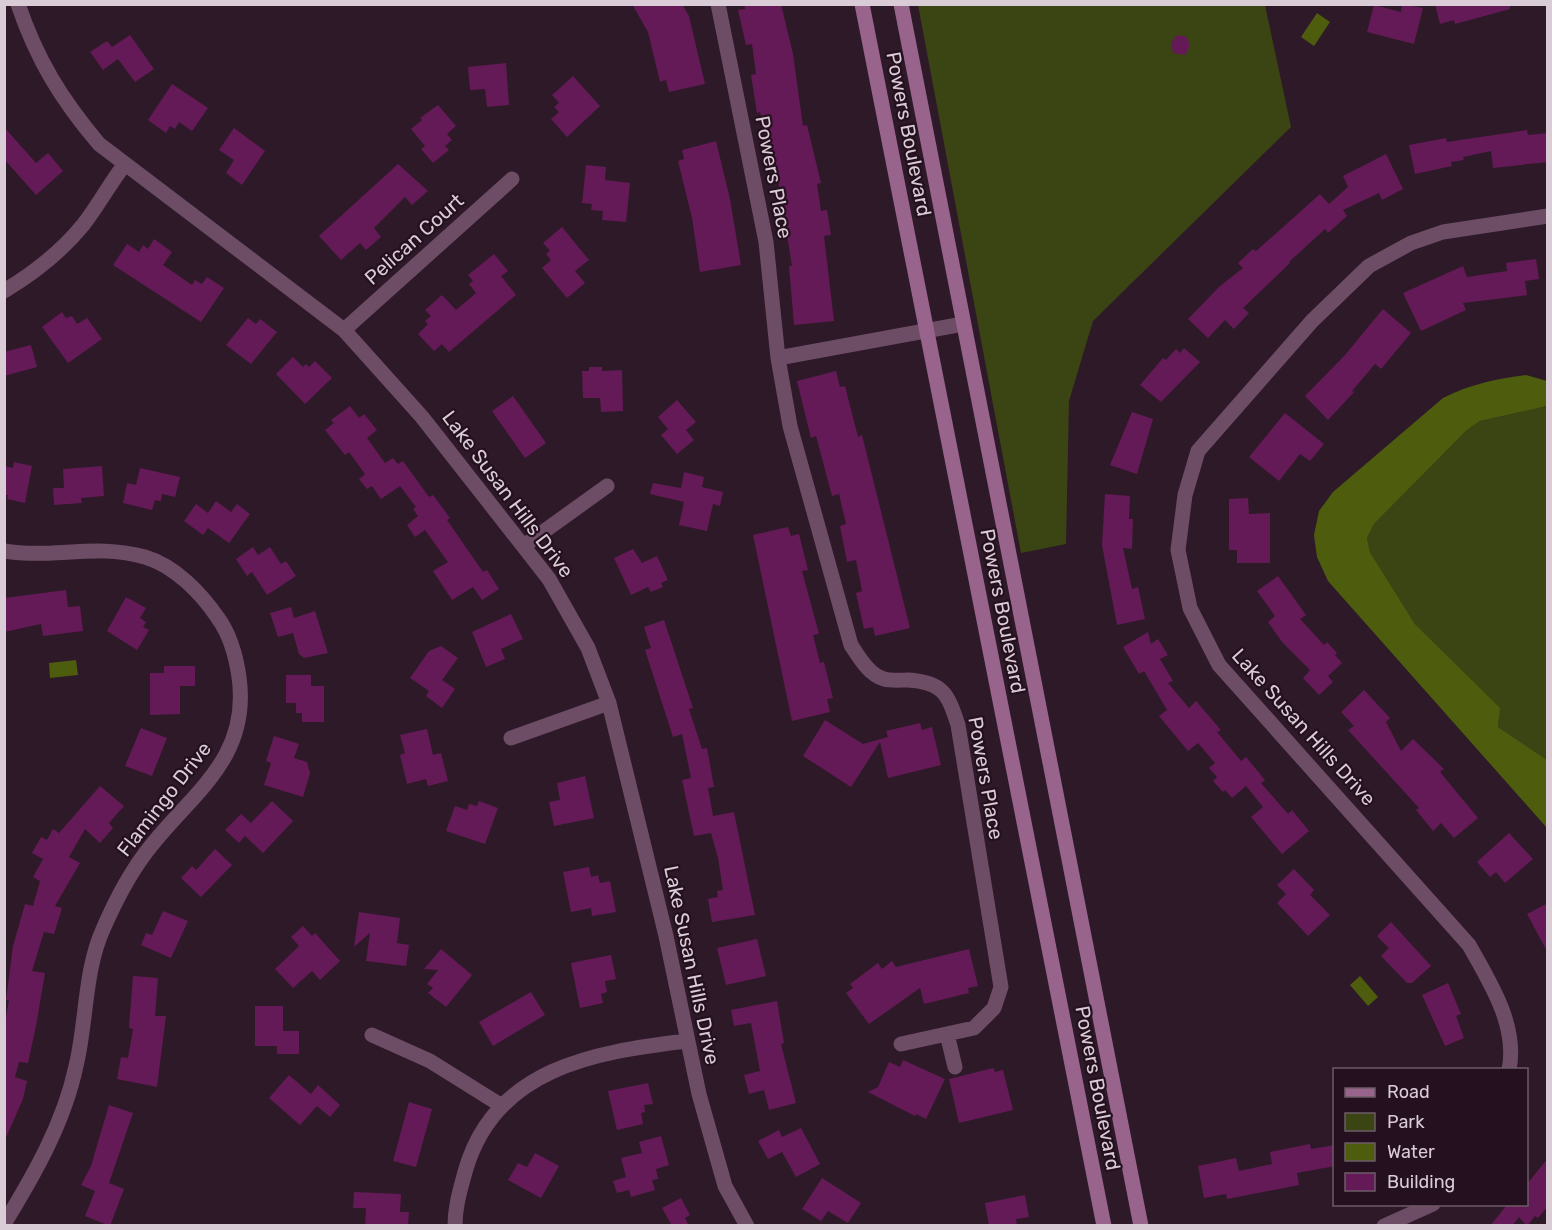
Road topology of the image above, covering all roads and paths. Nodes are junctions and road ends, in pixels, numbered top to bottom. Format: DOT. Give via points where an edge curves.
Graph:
graph roads {
  1 [pos="18,4"];
  2 [pos="718,4"];
  3 [pos="862,4"];
  4 [pos="901,4"];
  5 [pos="125,164"];
  6 [pos="512,179"];
  7 [pos="1548,216"];
  8 [pos="4,291"];
  9 [pos="963,324"];
  10 [pos="344,330"];
  11 [pos="928,332"];
  12 [pos="778,358"];
  13 [pos="606,486"];
  14 [pos="525,545"];
  15 [pos="4,551"];
  16 [pos="609,703"];
  17 [pos="511,738"];
  18 [pos="947,1034"];
  19 [pos="372,1035"];
  20 [pos="687,1041"];
  21 [pos="901,1044"];
  22 [pos="955,1067"];
  23 [pos="1509,1068"];
  24 [pos="502,1106"];
  25 [pos="1429,1206"];
  26 [pos="4,1224"];
  27 [pos="455,1226"];
  28 [pos="747,1226"];
  29 [pos="1104,1226"];
  30 [pos="1141,1226"];
  31 [pos="1384,1226"];
  1 -- 5 [label="street, Lake Susan Hills Drive" via="32,45 50,79 99,144"];
  2 -- 12 [label="street, Powers Place" via="766,242"];
  3 -- 11 [label="main road, Powers Boulevard"];
  4 -- 9 [label="main road, Powers Boulevard"];
  5 -- 8 [label="street" via="83,225 58,252"];
  5 -- 10 [label="street, Lake Susan Hills Drive"];
  6 -- 10 [label="street, Pelican Court"];
  7 -- 23 [label="street, Lake Susan Hills Drive" via="1443,232 1411,243 1369,266 1312,321 1198,451 1185,495 1178,550 1190,608 1219,666 1470,945 1499,999 1512,1056"];
  9 -- 11 [label="street"];
  9 -- 30 [label="main road, Powers Boulevard"];
  10 -- 14 [label="street, Lake Susan Hills Drive" via="422,417"];
  11 -- 12 [label="street"];
  11 -- 29 [label="main road, Powers Boulevard"];
  12 -- 18 [label="street, Powers Place" via="790,426 851,645 865,666 882,679 939,686 950,701 958,725 1001,987 994,1008 974,1028"];
  13 -- 14 [label="street"];
  14 -- 16 [label="street, Lake Susan Hills Drive" via="588,648"];
  15 -- 26 [label="street, Flamingo Drive" via="22,554 114,550 148,558 179,575 207,602 226,630 237,658 241,689 240,721 226,759 144,854 98,939 73,1077 33,1177"];
  16 -- 17 [label="street"];
  16 -- 20 [label="street, Lake Susan Hills Drive" via="666,936"];
  18 -- 21 [label="street, Powers Place"];
  18 -- 22 [label="street"];
  19 -- 24 [label="street" via="430,1061"];
  20 -- 24 [label="street" via="636,1047 548,1072"];
  20 -- 28 [label="street, Lake Susan Hills Drive" via="725,1186"];
  24 -- 27 [label="street" via="473,1144 455,1207"];
  25 -- 31 [label="street"];
}
